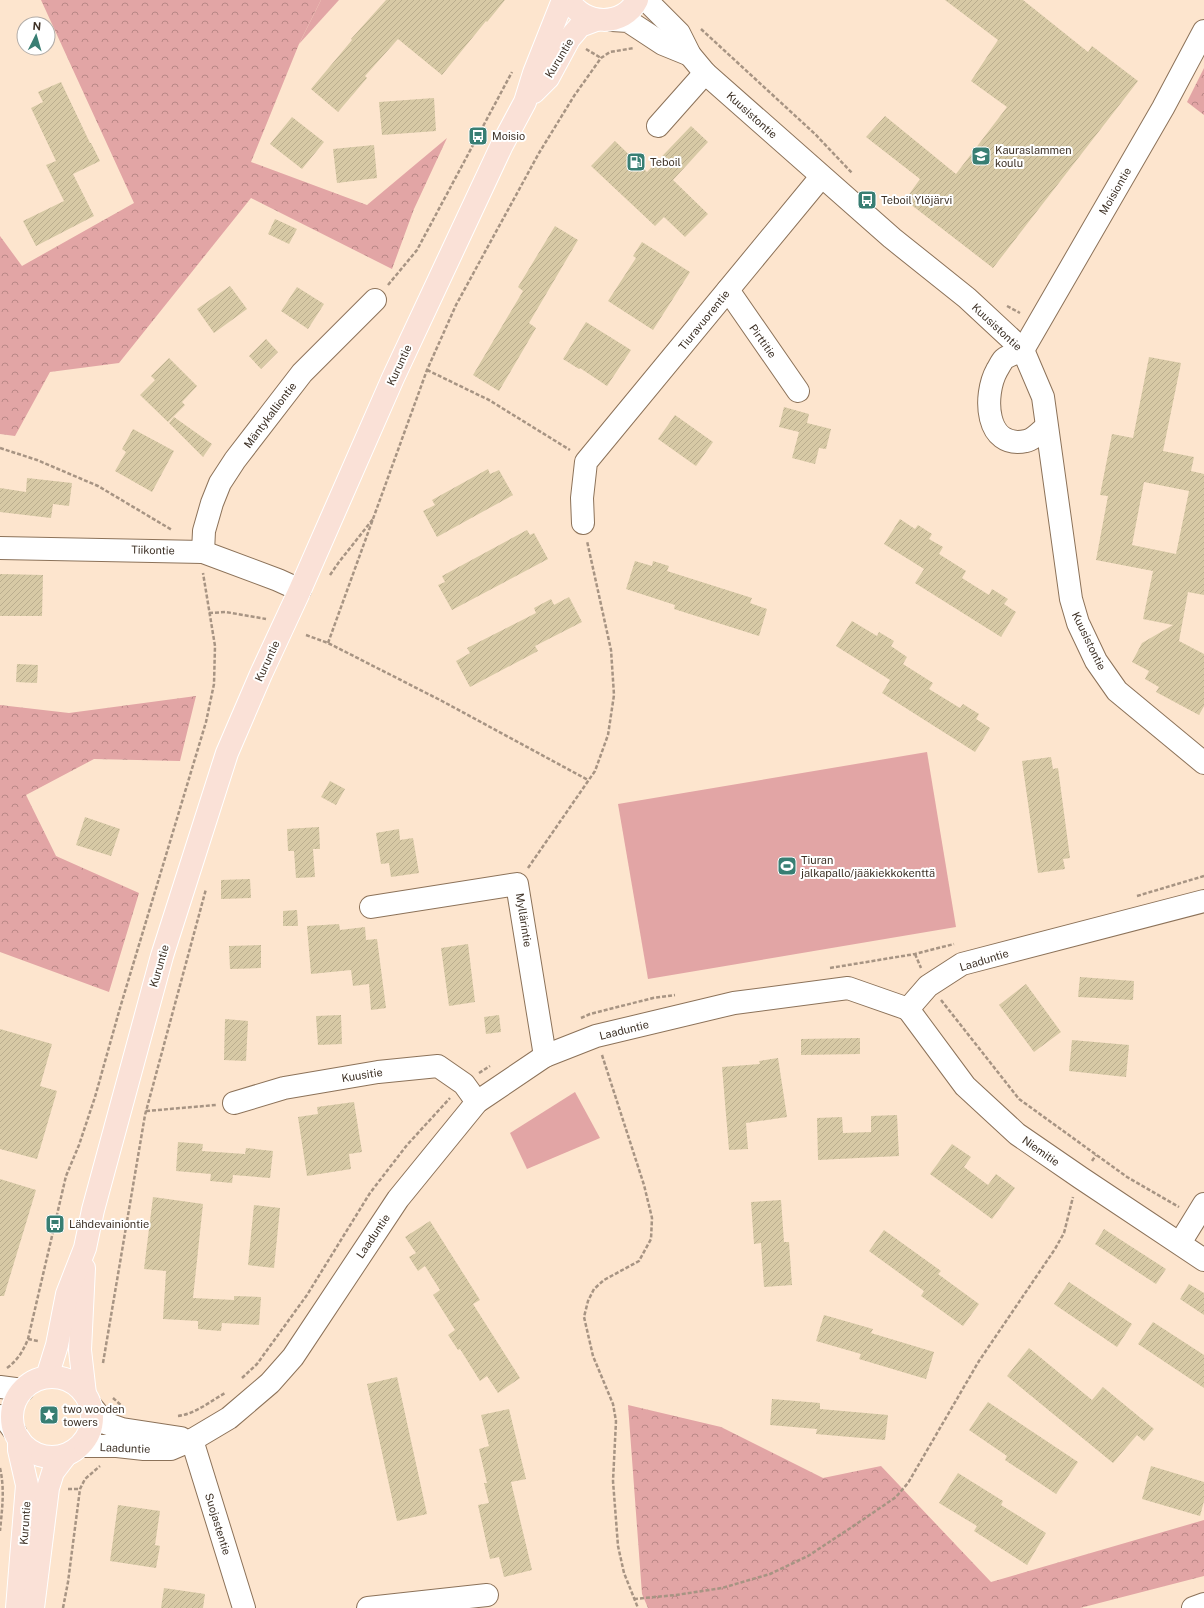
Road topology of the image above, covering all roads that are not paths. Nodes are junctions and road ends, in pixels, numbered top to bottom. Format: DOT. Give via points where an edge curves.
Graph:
graph roads {
  1 [pos="563,0"];
  2 [pos="569,0"];
  3 [pos="637,0"];
  4 [pos="646,0"];
  5 [pos="604,20"];
  6 [pos="1204,31"];
  7 [pos="690,55"];
  8 [pos="705,73"];
  9 [pos="525,102"];
  10 [pos="658,126"];
  11 [pos="820,177"];
  12 [pos="728,290"];
  13 [pos="375,300"];
  14 [pos="1023,350"];
  15 [pos="798,392"];
  16 [pos="1046,427"];
  17 [pos="583,524"];
  18 [pos="0,548"];
  19 [pos="203,552"];
  20 [pos="300,590"];
  21 [pos="1204,763"];
  22 [pos="1204,901"];
  23 [pos="371,907"];
  24 [pos="908,1009"];
  25 [pos="546,1056"];
  26 [pos="477,1102"];
  27 [pos="234,1104"];
  28 [pos="1200,1210"];
  29 [pos="1180,1243"];
  30 [pos="85,1248"];
  31 [pos="1204,1260"];
  32 [pos="3,1377"];
  33 [pos="47,1377"];
  34 [pos="23,1390"];
  35 [pos="88,1400"];
  36 [pos="0,1416"];
  37 [pos="17,1436"];
  38 [pos="120,1438"];
  39 [pos="192,1440"];
  40 [pos="73,1450"];
  41 [pos="487,1595"];
  42 [pos="1204,1604"];
  43 [pos="17,1608"];
  44 [pos="33,1608"];
  45 [pos="244,1608"];
  46 [pos="368,1608"];
  47 [pos="1193,1608"];
  1 -- 9 [label="main road, Kuruntie"];
  2 -- 5 [label="main road" via="586,16"];
  3 -- 5 [label="main road, Kuruntie" via="621,16"];
  4 -- 7 [label="street, Kuusistontie" via="679,33"];
  5 -- 7 [label="street, Kuusistontie" via="628,21 663,44"];
  5 -- 9 [label="main road, Kuruntie" via="580,26 568,39 548,78"];
  6 -- 14 [label="street, Moisiontie" via="1163,108"];
  7 -- 8 [label="street, Kuusistontie"];
  8 -- 10 [label="street"];
  8 -- 11 [label="street, Kuusistontie"];
  9 -- 20 [label="main road, Kuruntie" via="502,145 393,378"];
  11 -- 12 [label="street, Tiuravuorentie"];
  11 -- 14 [label="street, Kuusistontie" via="967,298"];
  12 -- 15 [label="street, Pirttitie"];
  12 -- 17 [label="street, Tiuravuorentie" via="586,462 582,498"];
  13 -- 19 [label="street, Mäntykalliontie" via="302,373 232,465 220,483 212,503 204,531"];
  14 -- 16 [label="street, Kuusistontie" via="1043,397"];
  14 -- 16 [label="street" via="1003,360 993,377 989,397 994,430 1002,439 1016,442 1028,441"];
  16 -- 21 [label="street, Kuusistontie" via="1071,599 1078,623 1096,661 1116,691"];
  18 -- 19 [label="street, Tiikontie"];
  19 -- 20 [label="street, Tiikontie"];
  20 -- 30 [label="main road, Kuruntie" via="227,753 162,956"];
  22 -- 24 [label="street, Laaduntie" via="962,964 928,986"];
  23 -- 25 [label="street, Myllärintie" via="518,884"];
  24 -- 25 [label="street, Laaduntie" via="848,988 734,1003 596,1036"];
  24 -- 29 [label="street, Niemitie" via="965,1086 1017,1134"];
  25 -- 26 [label="street, Laaduntie"];
  26 -- 27 [label="street, Kuusitie" via="464,1084 438,1066 378,1072 284,1088"];
  26 -- 39 [label="street, Laaduntie" via="398,1199 293,1357 270,1383 229,1418"];
  28 -- 29 [label="street"];
  29 -- 31 [label="street, Niemitie"];
  30 -- 33 [label="main road, Kuruntie" via="67,1294 57,1345"];
  30 -- 35 [label="main road, Kuruntie" via="80,1350"];
  32 -- 34 [label="street"];
  33 -- 34 [label="main road"];
  33 -- 35 [label="main road" via="68,1380 78,1386"];
  34 -- 37 [label="main road" via="13,1410"];
  35 -- 38 [label="street, Laaduntie" via="105,1424"];
  35 -- 40 [label="main road" via="93,1417 91,1428 87,1437"];
  36 -- 37 [label="street"];
  37 -- 40 [label="main road" via="28,1449 40,1455 53,1457"];
  37 -- 43 [label="main road, Kuruntie" via="27,1485"];
  38 -- 39 [label="street, Laaduntie"];
  38 -- 40 [label="street, Laaduntie"];
  39 -- 45 [label="street, Suojastentie"];
  40 -- 44 [label="main road, Kuruntie" via="53,1472 48,1488"];
  41 -- 46 [label="street"];
  42 -- 47 [label="street"];
}
